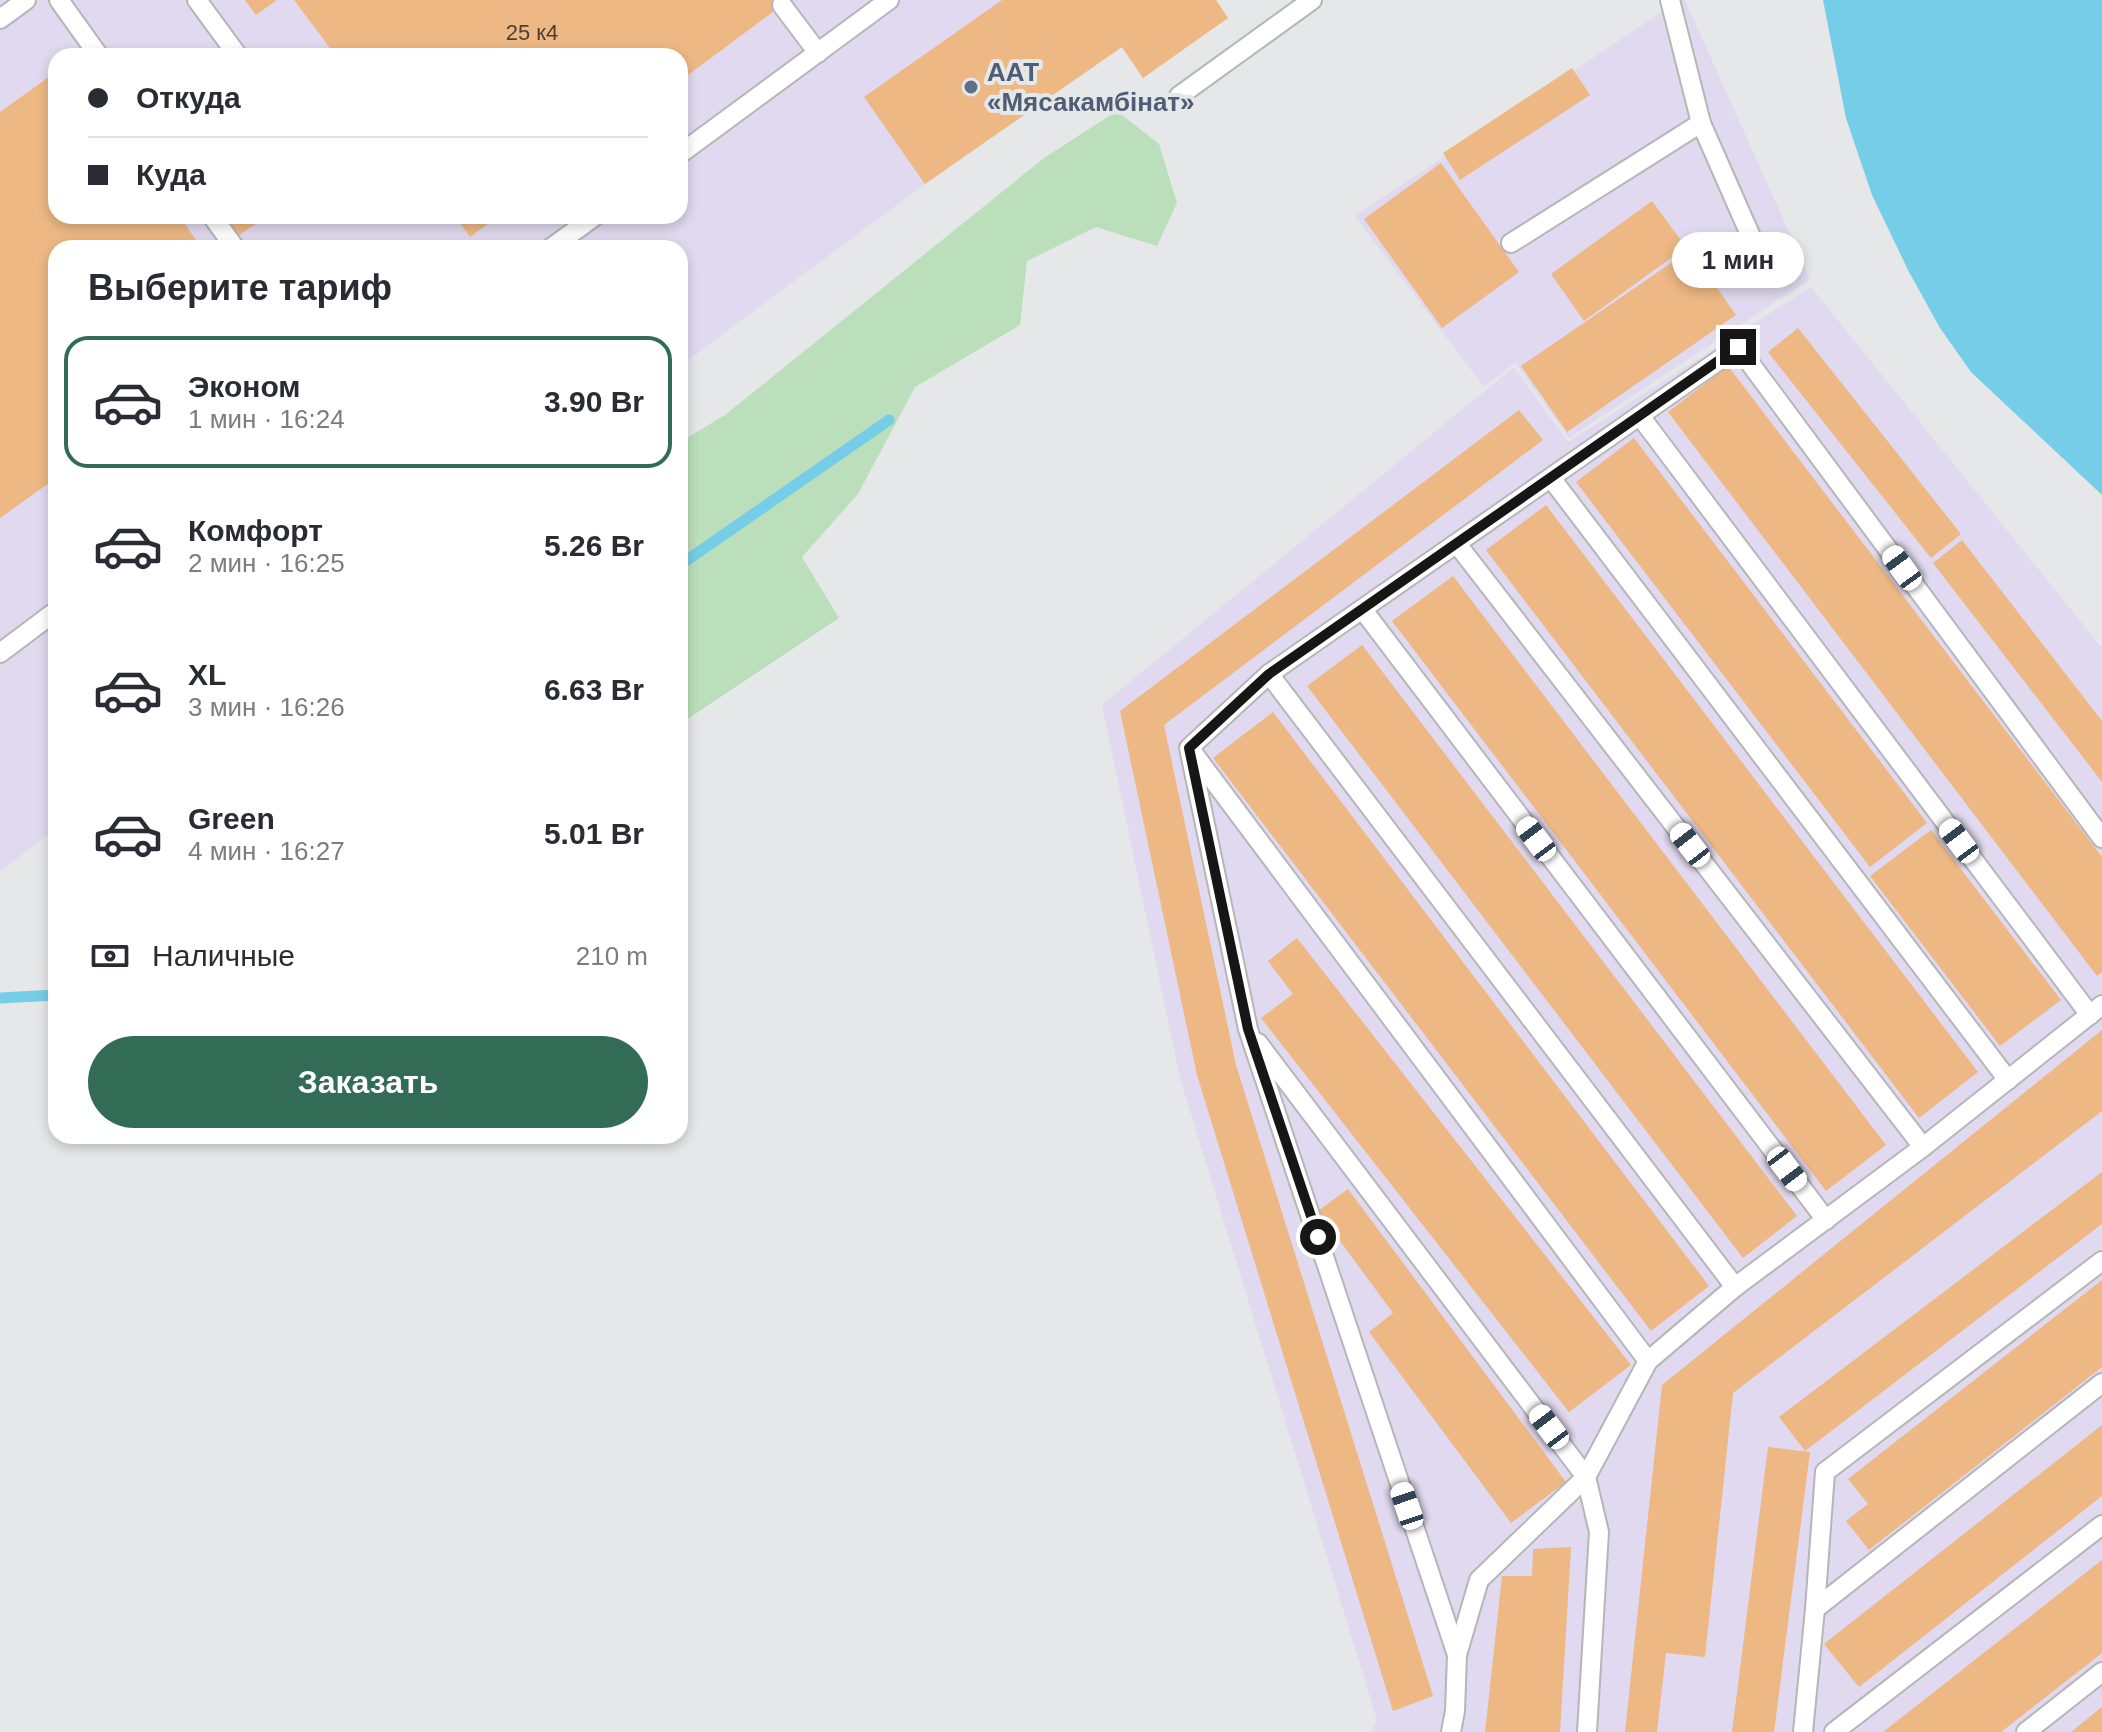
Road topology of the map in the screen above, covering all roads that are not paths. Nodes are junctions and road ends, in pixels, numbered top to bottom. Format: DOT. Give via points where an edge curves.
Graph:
graph roads {
  1 [pos="26,0"];
  2 [pos="59,0"];
  3 [pos="197,0"];
  4 [pos="889,0"];
  5 [pos="1312,0"];
  6 [pos="1670,0"];
  7 [pos="782,5"];
  8 [pos="0,19"];
  9 [pos="93,48"];
  10 [pos="232,48"];
  11 [pos="818,53"];
  12 [pos="1179,96"];
  13 [pos="1701,123"];
  14 [pos="688,148"];
  15 [pos="584,224"];
  16 [pos="562,240"];
  17 [pos="1511,243"];
  18 [pos="1763,264"];
  19 [pos="1640,416"];
  20 [pos="1551,478"];
  21 [pos="1457,544"];
  22 [pos="1363,610"];
  23 [pos="48,617"];
  24 [pos="0,653"];
  25 [pos="1269,674"];
  26 [pos="1189,748"];
  27 [pos="2102,838"];
  28 [pos="2096,1010"];
  29 [pos="1248,1029"];
  30 [pos="2008,1080"];
  31 [pos="1923,1147"];
  32 [pos="1826,1220"];
  33 [pos="2102,1261"];
  34 [pos="1735,1287"];
  35 [pos="1648,1361"];
  36 [pos="2102,1383"];
  37 [pos="1586,1477"];
  38 [pos="2102,1525"];
  39 [pos="1815,1609"];
  40 [pos="1457,1655"];
  41 [pos="2102,1672"];
  42 [pos="1451,1732"];
  43 [pos="1587,1732"];
  44 [pos="1803,1732"];
  45 [pos="1834,1732"];
  46 [pos="2026,1732"];
  1 -- 8 [label="lane"];
  2 -- 9 [label="lane"];
  3 -- 10 [label="lane"];
  4 -- 11 [label="lane"];
  5 -- 12 [label="lane"];
  6 -- 13 [label="lane"];
  7 -- 11 [label="lane"];
  11 -- 14 [label="lane"];
  13 -- 17 [label="lane"];
  13 -- 18 [label="lane"];
  15 -- 16 [label="lane"];
  19 -- 20 [label="lane"];
  19 -- 27 [label="lane" via="1738,347"];
  19 -- 28 [label="lane"];
  20 -- 21 [label="lane"];
  20 -- 30 [label="lane"];
  21 -- 22 [label="lane"];
  21 -- 31 [label="lane"];
  22 -- 25 [label="lane"];
  22 -- 32 [label="lane"];
  23 -- 24 [label="lane"];
  25 -- 26 [label="lane"];
  25 -- 34 [label="lane"];
  26 -- 29 [label="lane"];
  26 -- 35 [label="lane"];
  28 -- 30 [label="lane"];
  29 -- 37 [label="lane"];
  29 -- 40 [label="lane"];
  30 -- 31 [label="lane"];
  31 -- 32 [label="lane"];
  32 -- 34 [label="lane"];
  33 -- 39 [label="lane" via="1825,1472"];
  34 -- 35 [label="lane"];
  35 -- 37 [label="lane"];
  36 -- 39 [label="lane"];
  37 -- 40 [label="lane" via="1479,1580"];
  37 -- 43 [label="lane" via="1599,1532"];
  38 -- 45 [label="lane"];
  39 -- 44 [label="lane"];
  40 -- 42 [label="lane"];
  41 -- 46 [label="lane"];
}
